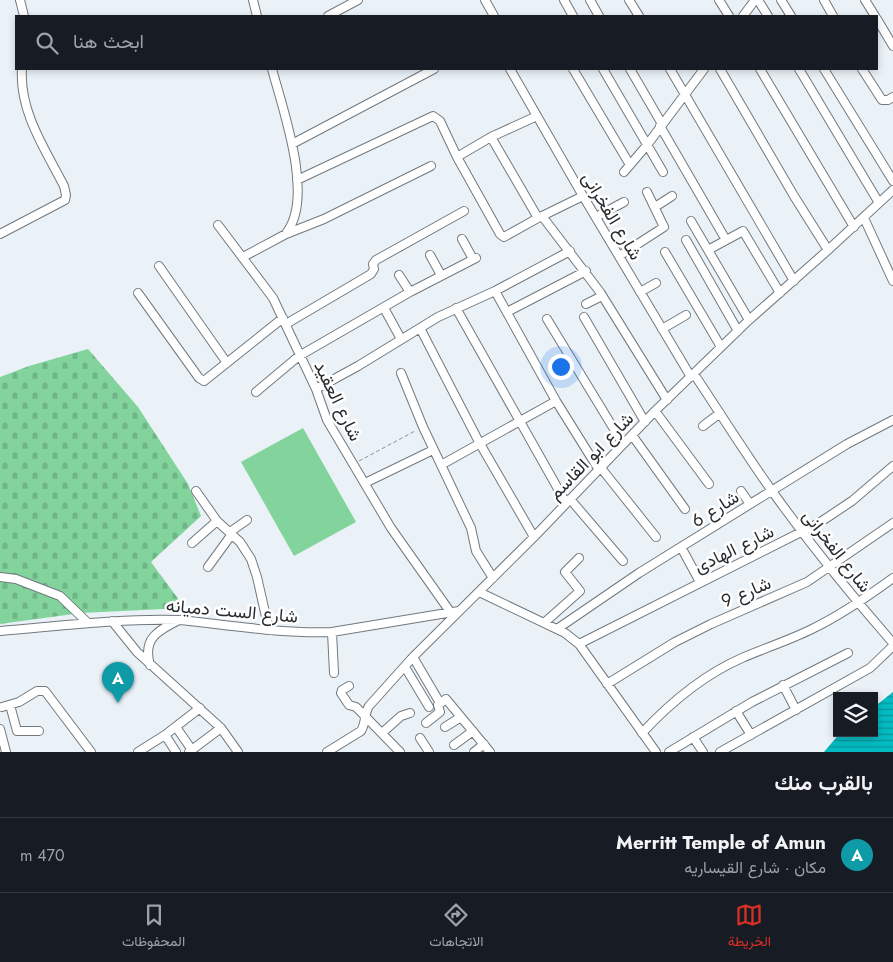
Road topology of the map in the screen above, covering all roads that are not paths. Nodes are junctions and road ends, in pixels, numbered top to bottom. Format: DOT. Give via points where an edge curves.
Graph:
graph roads {
  1 [pos="20,0"];
  2 [pos="253,0"];
  3 [pos="358,0"];
  4 [pos="485,0"];
  5 [pos="564,0"];
  6 [pos="590,0"];
  7 [pos="629,0"];
  8 [pos="719,0"];
  9 [pos="756,0"];
  10 [pos="781,0"];
  11 [pos="824,0"];
  12 [pos="865,0"];
  13 [pos="24,15"];
  14 [pos="258,15"];
  15 [pos="330,15"];
  16 [pos="493,15"];
  17 [pos="572,15"];
  18 [pos="598,15"];
  19 [pos="638,15"];
  20 [pos="728,15"];
  21 [pos="745,15"];
  22 [pos="767,15"];
  23 [pos="790,15"];
  24 [pos="832,15"];
  25 [pos="874,15"];
  26 [pos="878,21"];
  27 [pos="893,46"];
  28 [pos="22,70"];
  29 [pos="272,70"];
  30 [pos="432,70"];
  31 [pos="511,70"];
  32 [pos="574,70"];
  33 [pos="604,70"];
  34 [pos="631,70"];
  35 [pos="671,70"];
  36 [pos="703,70"];
  37 [pos="721,70"];
  38 [pos="761,70"];
  39 [pos="799,70"];
  40 [pos="825,70"];
  41 [pos="863,70"];
  42 [pos="685,94"];
  43 [pos="893,97"];
  44 [pos="537,116"];
  45 [pos="661,125"];
  46 [pos="492,138"];
  47 [pos="292,144"];
  48 [pos="647,145"];
  49 [pos="457,157"];
  50 [pos="630,165"];
  51 [pos="431,166"];
  52 [pos="624,172"];
  53 [pos="663,172"];
  54 [pos="297,180"];
  55 [pos="893,180"];
  56 [pos="893,190"];
  57 [pos="647,192"];
  58 [pos="583,196"];
  59 [pos="672,196"];
  60 [pos="624,202"];
  61 [pos="879,203"];
  62 [pos="655,207"];
  63 [pos="464,211"];
  64 [pos="540,217"];
  65 [pos="596,218"];
  66 [pos="864,218"];
  67 [pos="691,221"];
  68 [pos="218,225"];
  69 [pos="854,227"];
  70 [pos="0,234"];
  71 [pos="286,234"];
  72 [pos="462,239"];
  73 [pos="686,240"];
  74 [pos="726,240"];
  75 [pos="708,250"];
  76 [pos="828,250"];
  77 [pos="570,251"];
  78 [pos="665,252"];
  79 [pos="430,255"];
  80 [pos="619,256"];
  81 [pos="243,257"];
  82 [pos="159,266"];
  83 [pos="586,271"];
  84 [pos="400,275"];
  85 [pos="441,275"];
  86 [pos="892,277"];
  87 [pos="794,281"];
  88 [pos="656,283"];
  89 [pos="495,291"];
  90 [pos="410,292"];
  91 [pos="640,292"];
  92 [pos="138,293"];
  93 [pos="780,293"];
  94 [pos="602,296"];
  95 [pos="586,304"];
  96 [pos="384,308"];
  97 [pos="456,308"];
  98 [pos="507,312"];
  99 [pos="686,315"];
  100 [pos="584,317"];
  101 [pos="548,319"];
  102 [pos="749,320"];
  103 [pos="285,321"];
  104 [pos="420,328"];
  105 [pos="662,329"];
  106 [pos="738,331"];
  107 [pos="401,340"];
  108 [pos="721,347"];
  109 [pos="299,356"];
  110 [pos="227,362"];
  111 [pos="401,373"];
  112 [pos="693,375"];
  113 [pos="316,388"];
  114 [pos="256,392"];
  115 [pos="667,400"];
  116 [pos="556,401"];
  117 [pos="655,411"];
  118 [pos="720,413"];
  119 [pos="893,420"];
  120 [pos="519,421"];
  121 [pos="645,422"];
  122 [pos="704,426"];
  123 [pos="632,435"];
  124 [pos="480,442"];
  125 [pos="623,444"];
  126 [pos="433,450"];
  127 [pos="441,465"];
  128 [pos="893,466"];
  129 [pos="600,469"];
  130 [pos="365,483"];
  131 [pos="709,484"];
  132 [pos="196,491"];
  133 [pos="741,491"];
  134 [pos="772,491"];
  135 [pos="568,501"];
  136 [pos="750,504"];
  137 [pos="685,509"];
  138 [pos="217,520"];
  139 [pos="247,520"];
  140 [pos="893,523"];
  141 [pos="802,532"];
  142 [pos="231,533"];
  143 [pos="534,537"];
  144 [pos="656,537"];
  145 [pos="192,543"];
  146 [pos="681,548"];
  147 [pos="579,558"];
  148 [pos="623,561"];
  149 [pos="208,567"];
  150 [pos="829,567"];
  151 [pos="0,577"];
  152 [pos="493,578"];
  153 [pos="893,578"];
  154 [pos="700,582"];
  155 [pos="479,592"];
  156 [pos="858,603"];
  157 [pos="455,612"];
  158 [pos="180,620"];
  159 [pos="112,621"];
  160 [pos="88,623"];
  161 [pos="544,623"];
  162 [pos="557,629"];
  163 [pos="269,630"];
  164 [pos="0,631"];
  165 [pos="332,632"];
  166 [pos="579,644"];
  167 [pos="893,644"];
  168 [pos="848,653"];
  169 [pos="413,657"];
  170 [pos="150,664"];
  171 [pos="405,667"];
  172 [pos="334,673"];
  173 [pos="607,684"];
  174 [pos="783,685"];
  175 [pos="349,686"];
  176 [pos="440,703"];
  177 [pos="3,706"];
  178 [pos="429,707"];
  179 [pos="200,708"];
  180 [pos="796,710"];
  181 [pos="736,711"];
  182 [pos="410,713"];
  183 [pos="461,717"];
  184 [pos="365,718"];
  185 [pos="426,723"];
  186 [pos="176,727"];
  187 [pos="445,727"];
  188 [pos="221,728"];
  189 [pos="0,729"];
  190 [pos="40,730"];
  191 [pos="485,730"];
  192 [pos="382,733"];
  193 [pos="475,733"];
  194 [pos="642,733"];
  195 [pos="165,735"];
  196 [pos="751,735"];
  197 [pos="693,737"];
  198 [pos="420,738"];
  199 [pos="484,744"];
  200 [pos="454,745"];
  201 [pos="141,751"];
  202 [pos="190,751"];
  203 [pos="6,752"];
  204 [pos="91,752"];
  205 [pos="176,752"];
  206 [pos="238,752"];
  207 [pos="327,752"];
  208 [pos="400,752"];
  209 [pos="429,752"];
  210 [pos="474,752"];
  211 [pos="490,752"];
  212 [pos="656,752"];
  213 [pos="669,752"];
  214 [pos="703,752"];
  215 [pos="720,752"];
  1 -- 13 [label="street"];
  2 -- 14 [label="street"];
  3 -- 15 [label="street"];
  4 -- 16 [label="street"];
  5 -- 17 [label="street"];
  6 -- 18 [label="street"];
  7 -- 19 [label="street"];
  8 -- 20 [label="street"];
  9 -- 21 [label="street"];
  9 -- 22 [label="street"];
  10 -- 23 [label="street"];
  11 -- 24 [label="street"];
  12 -- 25 [label="street"];
  26 -- 27 [label="street"];
  28 -- 70 [label="street" via="22,94 30,117 66,195 65,200"];
  29 -- 47 [label="street"];
  30 -- 47 [label="street"];
  31 -- 44 [label="street, شارع الفخرانى"];
  32 -- 50 [label="street"];
  33 -- 48 [label="street"];
  34 -- 45 [label="street"];
  35 -- 42 [label="street"];
  36 -- 42 [label="street"];
  37 -- 76 [label="street"];
  38 -- 69 [label="street"];
  39 -- 61 [label="street"];
  40 -- 55 [label="street"];
  41 -- 43 [label="street" via="882,100"];
  42 -- 45 [label="street"];
  42 -- 87 [label="street"];
  44 -- 46 [label="street"];
  44 -- 58 [label="street, شارع الفخرانى"];
  45 -- 48 [label="street"];
  45 -- 74 [label="street"];
  46 -- 49 [label="street"];
  46 -- 64 [label="street"];
  47 -- 54 [label="street"];
  48 -- 50 [label="street"];
  48 -- 53 [label="street"];
  49 -- 54 [label="street" via="439,119 431,117"];
  49 -- 64 [label="street" via="504,237"];
  50 -- 52 [label="street"];
  51 -- 71 [label="street" via="324,219"];
  54 -- 71 [label="street" via="297,213"];
  56 -- 61 [label="street, شارع ابو القاسم"];
  57 -- 62 [label="street"];
  58 -- 64 [label="street"];
  58 -- 65 [label="street, شارع الفخرانى"];
  59 -- 62 [label="street"];
  60 -- 65 [label="street"];
  61 -- 66 [label="street, شارع ابو القاسم"];
  62 -- 80 [label="street" via="664,227"];
  63 -- 103 [label="street" via="376,260 371,274"];
  64 -- 77 [label="street"];
  65 -- 80 [label="street, شارع الفخرانى"];
  66 -- 69 [label="street, شارع ابو القاسم"];
  66 -- 86 [label="street"];
  67 -- 75 [label="street"];
  68 -- 81 [label="street, شارع العقيد"];
  69 -- 76 [label="street, شارع ابو القاسم"];
  71 -- 81 [label="street"];
  72 -- 85 [label="street" via="475,259"];
  73 -- 106 [label="street"];
  74 -- 75 [label="street"];
  74 -- 93 [label="street" via="743,230"];
  75 -- 102 [label="street"];
  76 -- 87 [label="street, شارع ابو القاسم"];
  77 -- 83 [label="street"];
  77 -- 89 [label="street"];
  78 -- 108 [label="street"];
  79 -- 85 [label="street"];
  80 -- 91 [label="street, شارع الفخرانى"];
  81 -- 103 [label="street, شارع العقيد" via="268,290"];
  82 -- 110 [label="street"];
  83 -- 94 [label="street"];
  83 -- 98 [label="street"];
  84 -- 90 [label="street"];
  85 -- 90 [label="street"];
  87 -- 93 [label="street, شارع ابو القاسم"];
  88 -- 91 [label="street"];
  89 -- 97 [label="street"];
  89 -- 98 [label="street"];
  90 -- 96 [label="street"];
  91 -- 105 [label="street, شارع الفخرانى"];
  92 -- 110 [label="street" via="200,380"];
  93 -- 102 [label="street, شارع ابو القاسم"];
  94 -- 95 [label="street"];
  94 -- 115 [label="street"];
  96 -- 107 [label="street"];
  96 -- 109 [label="street"];
  97 -- 104 [label="street"];
  97 -- 120 [label="street"];
  98 -- 116 [label="street"];
  99 -- 105 [label="street"];
  100 -- 121 [label="street"];
  101 -- 125 [label="street"];
  102 -- 106 [label="street, شارع ابو القاسم"];
  103 -- 109 [label="street, شارع العقيد"];
  103 -- 110 [label="street"];
  104 -- 107 [label="street"];
  104 -- 124 [label="street"];
  105 -- 112 [label="street, شارع الفخرانى"];
  106 -- 108 [label="street, شارع ابو القاسم"];
  107 -- 113 [label="street"];
  108 -- 112 [label="street, شارع ابو القاسم"];
  109 -- 113 [label="street, شارع العقيد"];
  109 -- 114 [label="street"];
  111 -- 126 [label="street"];
  112 -- 115 [label="street, شارع ابو القاسم"];
  112 -- 118 [label="street, شارع الفخرانى"];
  113 -- 130 [label="street, شارع العقيد" via="324,416"];
  115 -- 117 [label="street, شارع ابو القاسم"];
  116 -- 120 [label="street"];
  116 -- 129 [label="street"];
  117 -- 121 [label="street, شارع ابو القاسم"];
  117 -- 131 [label="street"];
  118 -- 122 [label="street"];
  118 -- 134 [label="street, شارع الفخرانى"];
  119 -- 134 [label="street, شارع 6" via="847,444"];
  120 -- 124 [label="street"];
  120 -- 135 [label="street"];
  121 -- 123 [label="street, شارع ابو القاسم"];
  123 -- 125 [label="street, شارع ابو القاسم"];
  123 -- 137 [label="street"];
  124 -- 127 [label="street"];
  124 -- 143 [label="street"];
  125 -- 129 [label="street, شارع ابو القاسم"];
  126 -- 127 [label="street"];
  126 -- 130 [label="street"];
  127 -- 152 [label="street" via="471,528 476,551"];
  128 -- 141 [label="street, شارع الهادى" via="852,501"];
  129 -- 135 [label="street, شارع ابو القاسم"];
  129 -- 144 [label="street"];
  130 -- 157 [label="street, شارع العقيد" via="391,528"];
  132 -- 138 [label="street"];
  133 -- 136 [label="street"];
  134 -- 136 [label="street, شارع 6"];
  134 -- 141 [label="street, شارع الفخرانى"];
  135 -- 143 [label="street, شارع ابو القاسم"];
  135 -- 148 [label="street"];
  136 -- 146 [label="street, شارع 6"];
  138 -- 142 [label="street"];
  138 -- 145 [label="street"];
  139 -- 142 [label="street"];
  140 -- 150 [label="street, شارع 9"];
  141 -- 150 [label="street, شارع الفخرانى"];
  141 -- 154 [label="street, شارع الهادى"];
  142 -- 149 [label="street"];
  142 -- 163 [label="street" via="246,550 254,568"];
  143 -- 152 [label="street, شارع ابو القاسم"];
  146 -- 154 [label="street"];
  146 -- 162 [label="street, شارع 6"];
  147 -- 161 [label="street" via="565,572 580,591"];
  150 -- 156 [label="street, شارع الفخرانى"];
  150 -- 173 [label="street, شارع 9" via="802,584 675,642"];
  151 -- 160 [label="street" via="16,579 60,596"];
  152 -- 155 [label="street, شارع ابو القاسم"];
  153 -- 156 [label="street"];
  154 -- 166 [label="street, شارع الهادى"];
  155 -- 157 [label="street, شارع ابو القاسم"];
  155 -- 161 [label="street"];
  156 -- 167 [label="street, شارع الفخرانى"];
  156 -- 194 [label="street" via="812,629 718,670 678,698"];
  157 -- 165 [label="street, شارع الست دميانه"];
  157 -- 169 [label="street, شارع ابو القاسم"];
  158 -- 159 [label="street, شارع الست دميانه"];
  158 -- 163 [label="street, شارع الست دميانه"];
  158 -- 170 [label="street" via="152,637 148,650"];
  159 -- 160 [label="street, شارع الست دميانه"];
  159 -- 170 [label="street"];
  160 -- 164 [label="street, شارع الست دميانه"];
  161 -- 162 [label="street"];
  162 -- 166 [label="street"];
  163 -- 165 [label="street, شارع الست دميانه"];
  165 -- 172 [label="street"];
  166 -- 173 [label="street"];
  167 -- 180 [label="street" via="870,668"];
  168 -- 174 [label="street"];
  169 -- 171 [label="street, شارع ابو القاسم"];
  169 -- 176 [label="street"];
  170 -- 179 [label="street"];
  171 -- 178 [label="street"];
  171 -- 184 [label="street, شارع ابو القاسم" via="369,706"];
  173 -- 194 [label="street"];
  174 -- 180 [label="street"];
  174 -- 181 [label="street"];
  175 -- 184 [label="street" via="341,694"];
  176 -- 183 [label="street" via="446,699"];
  176 -- 185 [label="street" via="440,712"];
  177 -- 190 [label="street" via="17,731"];
  177 -- 204 [label="street" via="37,691 45,691"];
  179 -- 186 [label="street"];
  179 -- 188 [label="street"];
  180 -- 196 [label="street"];
  181 -- 196 [label="street"];
  181 -- 197 [label="street"];
  182 -- 192 [label="street" via="401,716"];
  183 -- 187 [label="street"];
  183 -- 193 [label="street"];
  184 -- 192 [label="street"];
  184 -- 207 [label="street, شارع ابو القاسم" via="361,730"];
  186 -- 195 [label="street"];
  186 -- 202 [label="street"];
  188 -- 202 [label="street"];
  188 -- 206 [label="street"];
  189 -- 203 [label="street"];
  191 -- 193 [label="street"];
  192 -- 208 [label="street"];
  193 -- 199 [label="street"];
  193 -- 200 [label="street"];
  194 -- 212 [label="street"];
  195 -- 201 [label="street"];
  195 -- 205 [label="street"];
  196 -- 215 [label="street"];
  197 -- 213 [label="street"];
  197 -- 214 [label="street"];
  198 -- 209 [label="street"];
  199 -- 210 [label="street"];
  199 -- 211 [label="street"];
}
